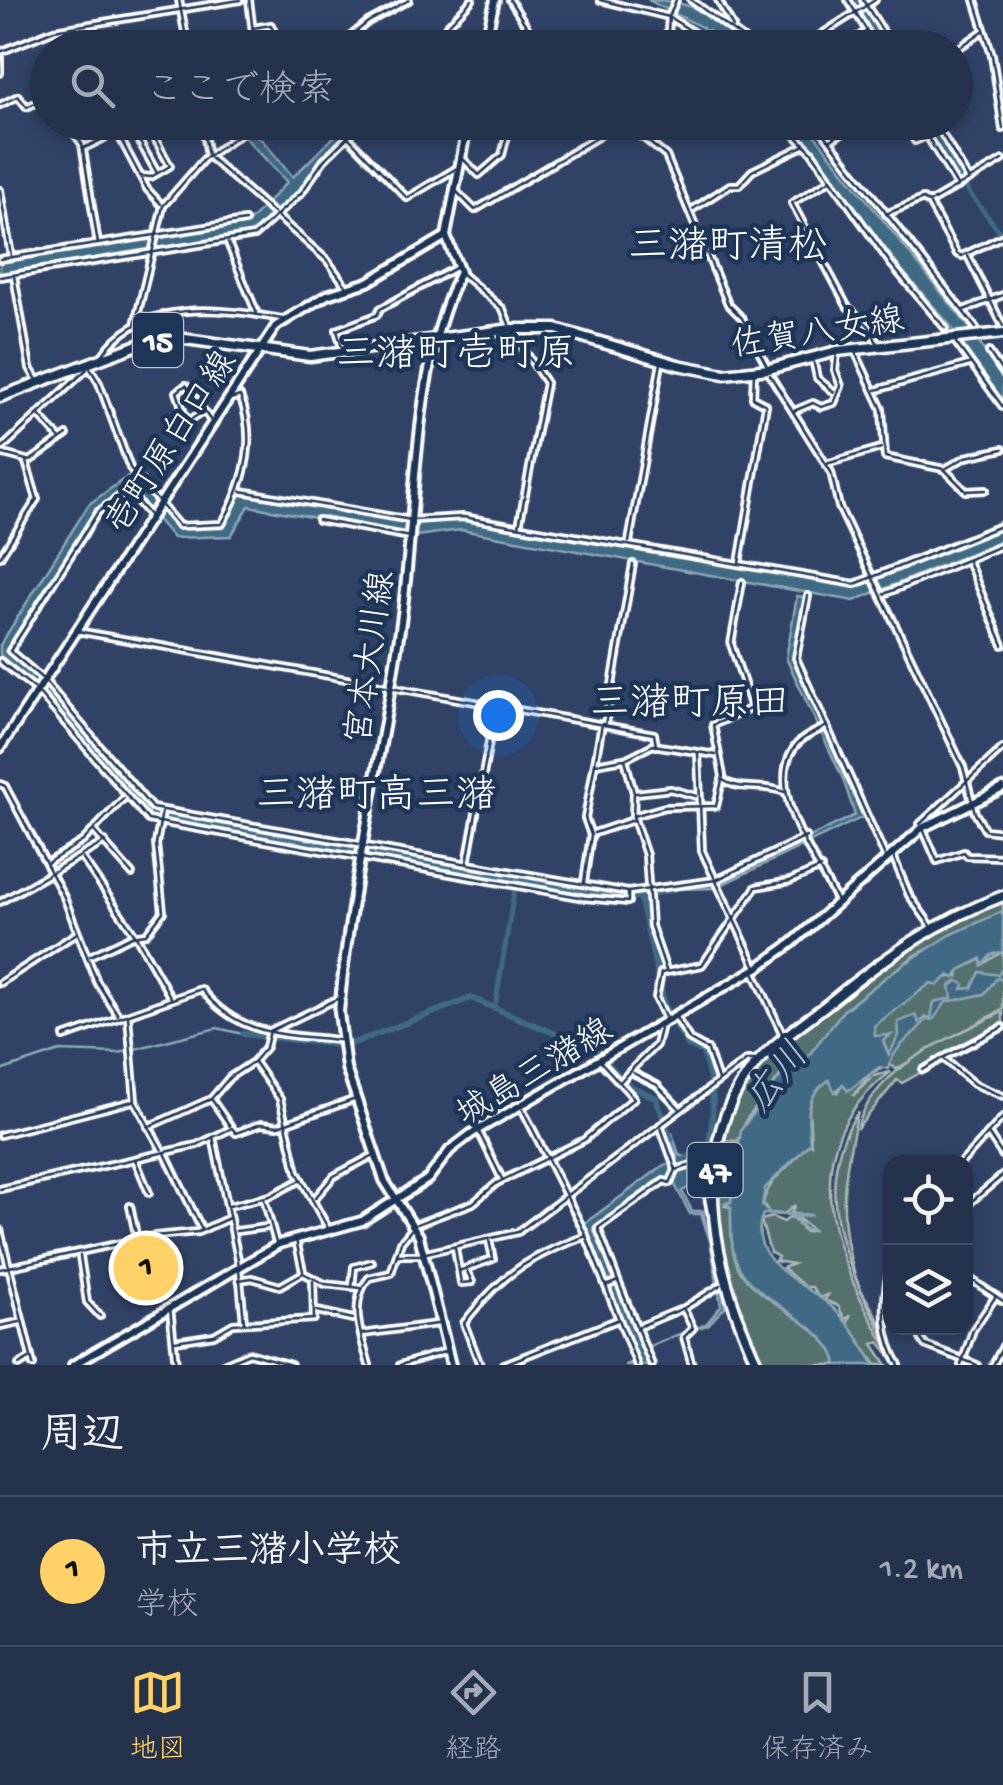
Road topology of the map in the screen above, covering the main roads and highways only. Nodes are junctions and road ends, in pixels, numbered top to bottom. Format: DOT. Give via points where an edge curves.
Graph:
graph roads {
  1 [pos="495,0"];
  2 [pos="488,30"];
  3 [pos="465,140"];
  4 [pos="446,236"];
  5 [pos="1003,329"];
  6 [pos="437,340"];
  7 [pos="257,351"];
  8 [pos="0,397"];
  9 [pos="0,748"];
  10 [pos="1003,788"];
  11 [pos="1003,896"];
  12 [pos="396,1201"];
  13 [pos="73,1365"];
  14 [pos="451,1365"];
  15 [pos="758,1365"];
  1 -- 2 [label="main road"];
  3 -- 4 [label="main road"];
  4 -- 6 [label="main road, 宮本大川線" via="459,269"];
  4 -- 7 [label="main road, 壱町原白口線" via="368,282 283,319"];
  5 -- 6 [label="main road, 佐賀八女線 / 15" via="955,341 838,351 769,372 708,373 556,328"];
  6 -- 7 [label="main road, 佐賀八女線 / 15" via="344,354"];
  6 -- 12 [label="main road, 宮本大川線" via="340,997 341,1044"];
  7 -- 8 [label="main road, 佐賀八女線 / 15" via="178,338 143,343"];
  7 -- 9 [label="main road, 壱町原白口線"];
  10 -- 12 [label="main road, 城島三潴線" via="922,828 755,969 478,1130 450,1150 428,1180"];
  11 -- 15 [label="main road, 47" via="932,927 784,1039 734,1096 721,1124 716,1227 730,1296"];
  12 -- 13 [label="main road, 城島三潴線" via="362,1221 276,1246"];
  12 -- 14 [label="main road, 宮本大川線" via="425,1254"];
}
